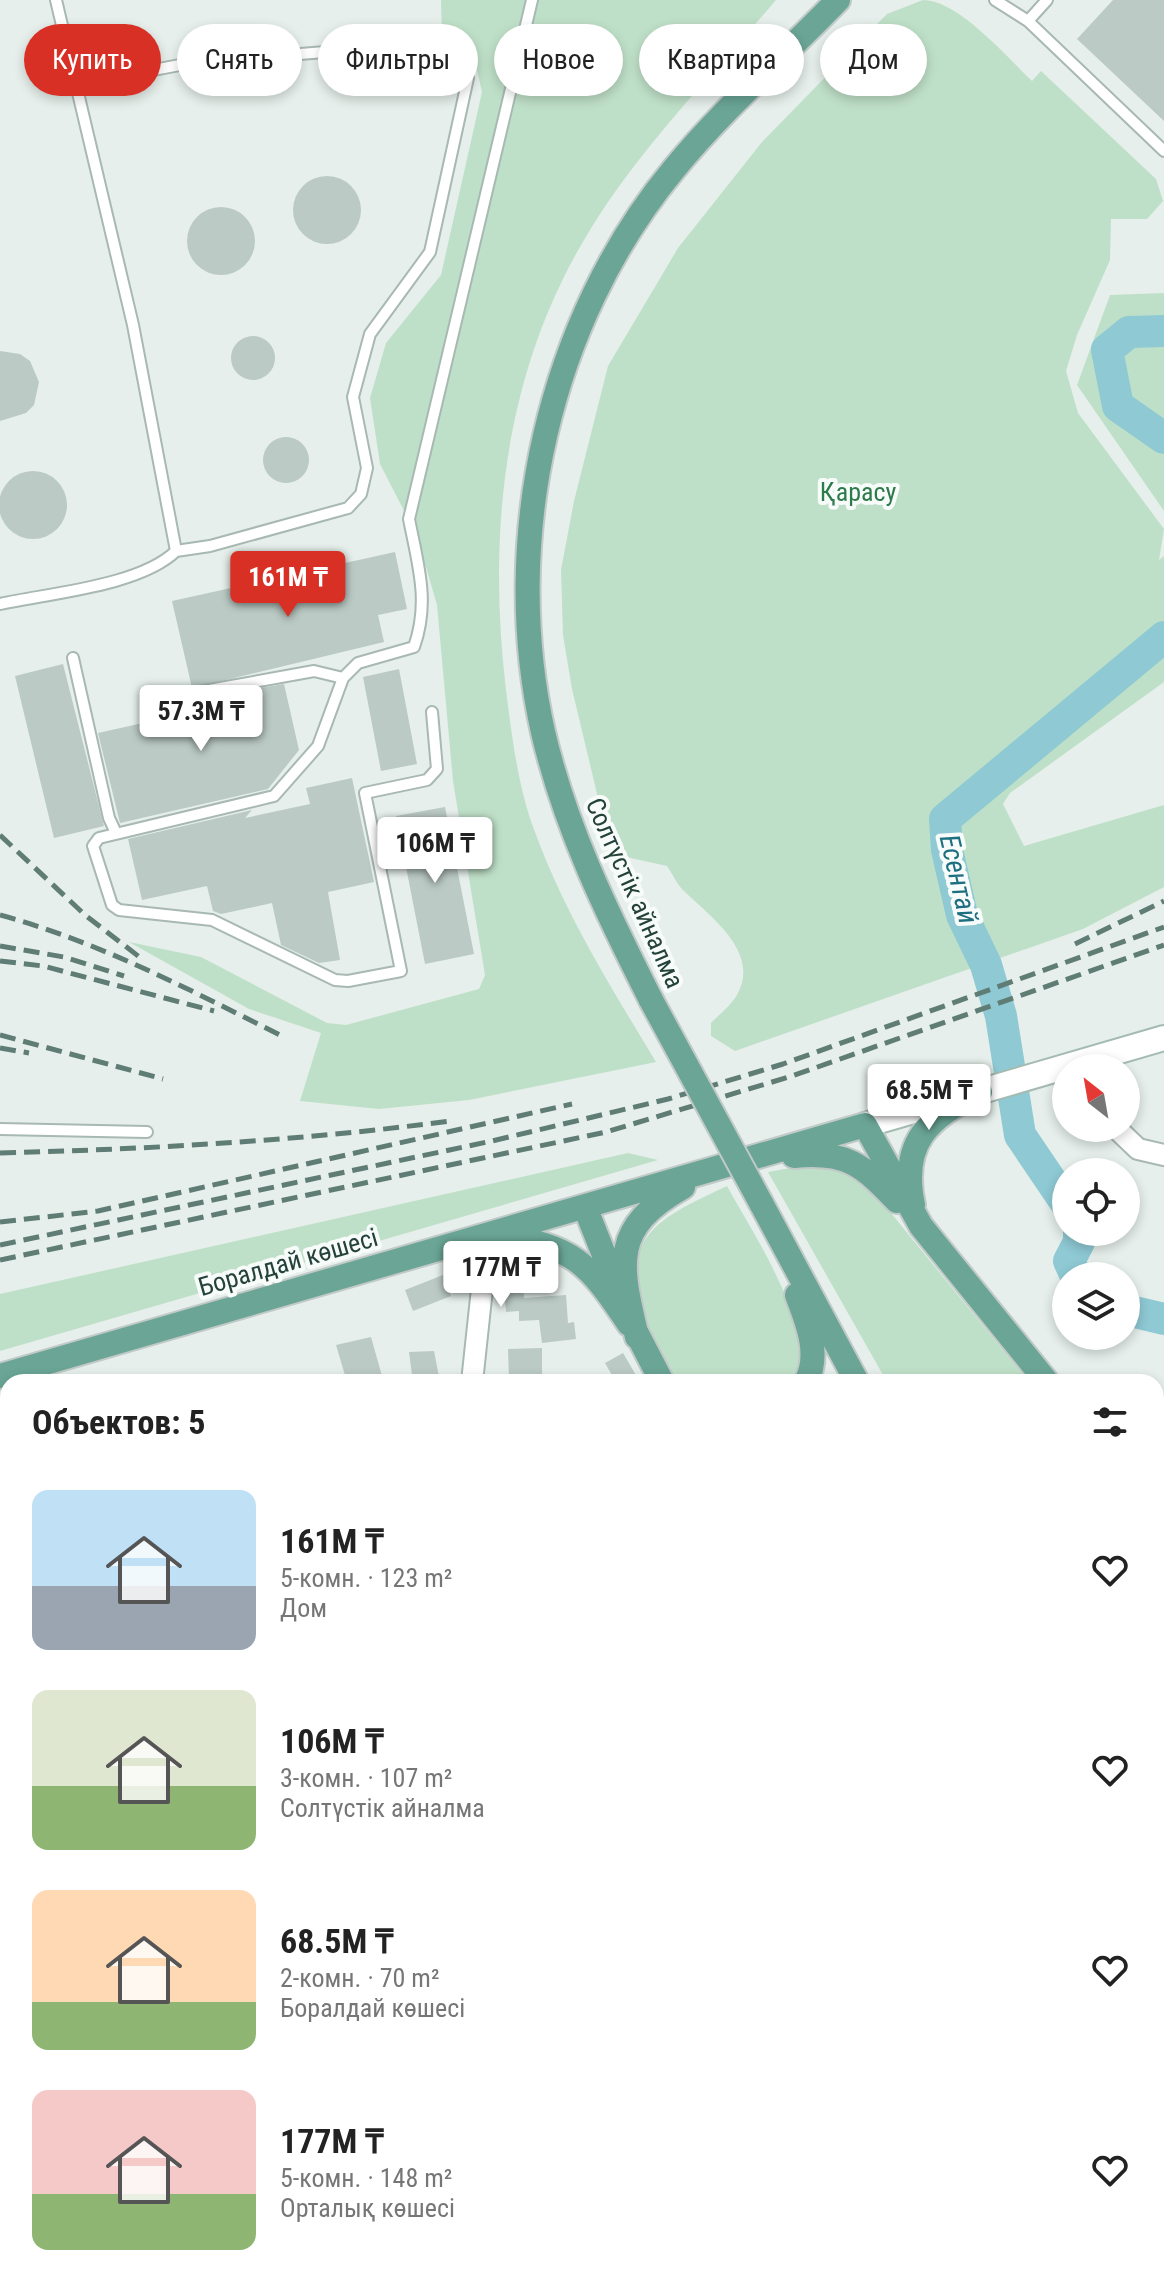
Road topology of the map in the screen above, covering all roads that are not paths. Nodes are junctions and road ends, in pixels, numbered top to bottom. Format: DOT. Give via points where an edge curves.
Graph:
graph roads {
  1 [pos="56,0"];
  2 [pos="532,0"];
  3 [pos="838,0"];
  4 [pos="995,0"];
  5 [pos="1047,0"];
  6 [pos="1028,21"];
  7 [pos="62,24"];
  8 [pos="161,69"];
  9 [pos="79,96"];
  10 [pos="1164,151"];
  11 [pos="176,551"];
  12 [pos="0,604"];
  13 [pos="73,658"];
  14 [pos="343,678"];
  15 [pos="198,692"];
  16 [pos="432,712"];
  17 [pos="116,833"];
  18 [pos="1164,1038"];
  19 [pos="1120,1054"];
  20 [pos="1052,1072"];
  21 [pos="980,1092"];
  22 [pos="865,1125"];
  23 [pos="0,1129"];
  24 [pos="147,1132"];
  25 [pos="1131,1142"];
  26 [pos="1164,1155"];
  27 [pos="740,1164"];
  28 [pos="585,1207"];
  29 [pos="767,1214"];
  30 [pos="921,1226"];
  31 [pos="488,1233"];
  32 [pos="637,1337"];
  33 [pos="15,1374"];
  34 [pos="473,1374"];
  35 [pos="658,1374"];
  36 [pos="809,1374"];
  37 [pos="853,1374"];
  38 [pos="1041,1374"];
  1 -- 7 [label="lane"];
  2 -- 14 [label="lane" via="409,519 423,621 414,647 358,663"];
  3 -- 29 [label="main road, Солтүстік айналма, bridge" via="674,169 621,243 581,320 556,395 529,534 527,608 543,731 576,839 651,1000"];
  4 -- 6 [label="lane"];
  5 -- 6 [label="lane"];
  6 -- 10 [label="lane"];
  8 -- 11 [label="lane" via="411,45 457,57 468,78 430,252 370,334 353,397 367,468 361,494 348,508"];
  9 -- 11 [label="lane" via="133,325"];
  11 -- 12 [label="lane" via="161,565 120,578"];
  13 -- 17 [label="lane"];
  14 -- 15 [label="lane" via="314,671"];
  14 -- 17 [label="lane" via="318,746 274,796"];
  16 -- 17 [label="lane" via="437,769 427,780 365,793 401,971 335,980 212,920 119,910 112,905 93,846 99,838"];
  18 -- 19 [label="main road"];
  20 -- 21 [label="main road, Боралдай көшесі"];
  21 -- 22 [label="main road, Боралдай көшесі"];
  21 -- 30 [label="main road" via="947,1109 921,1132 910,1186"];
  22 -- 27 [label="main road, Боралдай көшесі"];
  22 -- 30 [label="main road"];
  23 -- 24 [label="lane"];
  25 -- 26 [label="street"];
  27 -- 28 [label="main road, Боралдай көшесі"];
  27 -- 30 [label="main road" via="813,1155 847,1158 870,1173"];
  27 -- 32 [label="main road" via="664,1198 634,1226 623,1263"];
  28 -- 31 [label="main road, Боралдай көшесі"];
  28 -- 32 [label="main road"];
  29 -- 36 [label="main road" via="811,1336"];
  29 -- 37 [label="main road, Солтүстік айналма"];
  30 -- 38 [label="main road"];
  31 -- 32 [label="main road" via="546,1244 576,1258"];
  31 -- 33 [label="main road, Боралдай көшесі"];
  31 -- 34 [label="street"];
  32 -- 35 [label="main road"];
}
